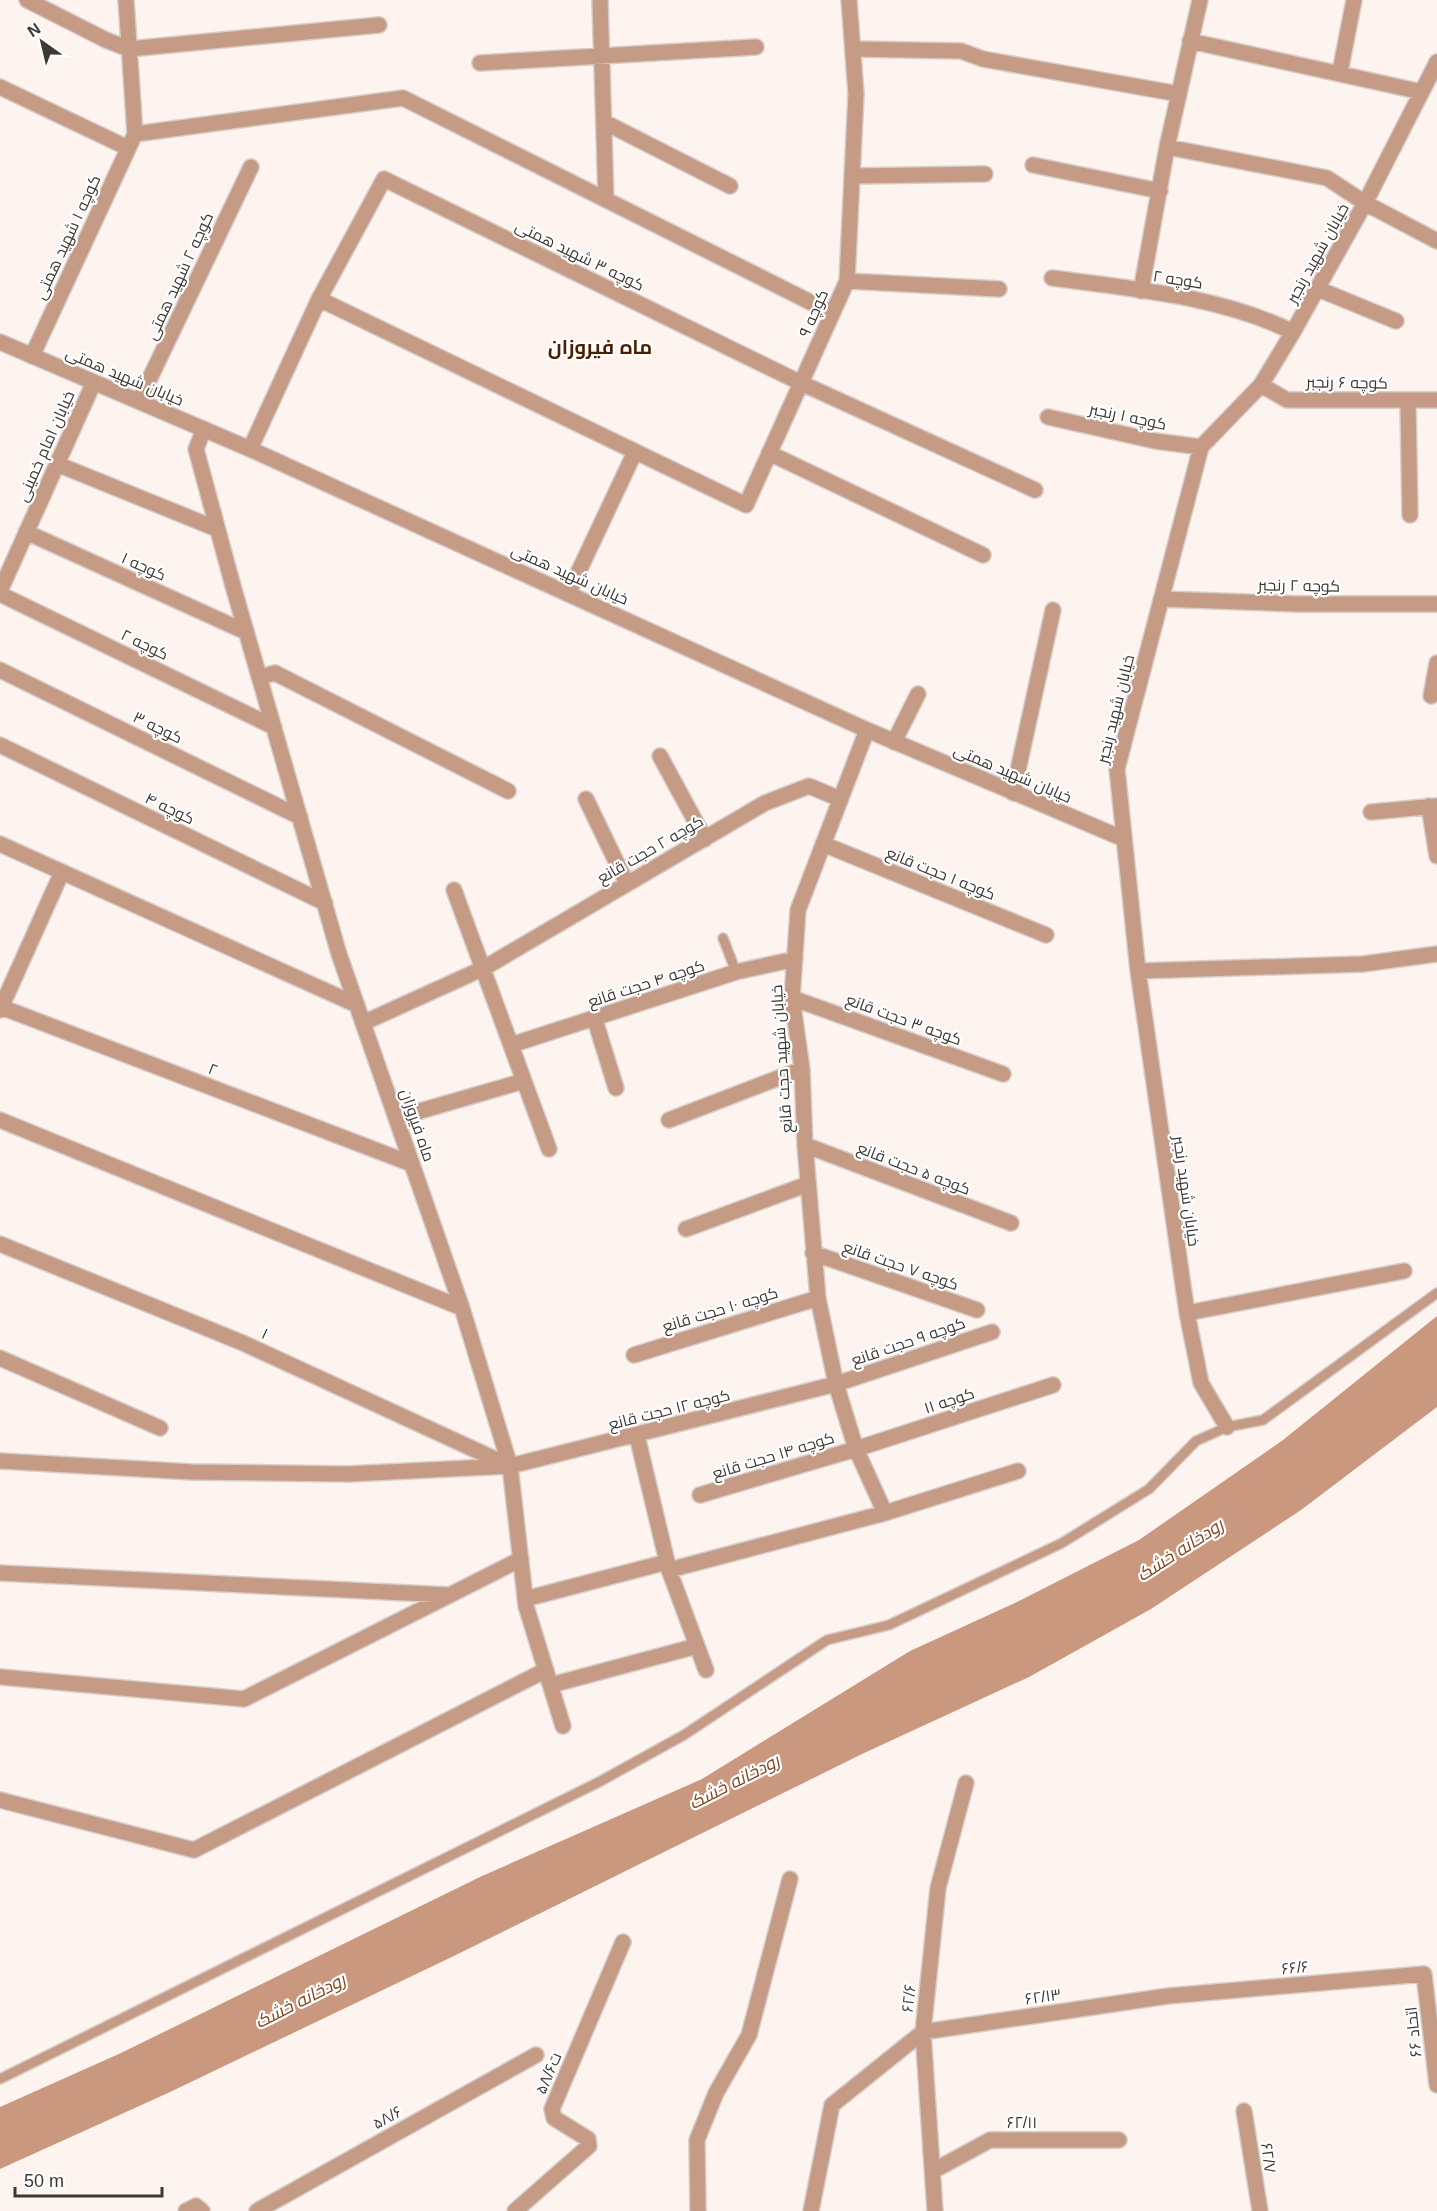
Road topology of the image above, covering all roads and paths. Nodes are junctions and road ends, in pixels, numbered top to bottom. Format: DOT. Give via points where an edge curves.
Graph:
graph roads {
  1 [pos="27,0"];
  2 [pos="126,0"];
  3 [pos="600,0"];
  4 [pos="849,0"];
  5 [pos="1200,0"];
  6 [pos="1354,0"];
  7 [pos="379,25"];
  8 [pos="1190,41"];
  9 [pos="756,47"];
  10 [pos="129,49"];
  11 [pos="853,49"];
  12 [pos="602,56"];
  13 [pos="480,63"];
  14 [pos="1435,69"];
  15 [pos="1340,72"];
  16 [pos="0,87"];
  17 [pos="1422,92"];
  18 [pos="1179,93"];
  19 [pos="604,122"];
  20 [pos="135,134"];
  21 [pos="1167,147"];
  22 [pos="128,148"];
  23 [pos="1033,165"];
  24 [pos="251,167"];
  25 [pos="985,174"];
  26 [pos="852,176"];
  27 [pos="730,186"];
  28 [pos="1160,191"];
  29 [pos="606,200"];
  30 [pos="1365,203"];
  31 [pos="1437,241"];
  32 [pos="1053,278"];
  33 [pos="847,281"];
  34 [pos="1318,288"];
  35 [pos="999,289"];
  36 [pos="1141,291"];
  37 [pos="320,299"];
  38 [pos="832,313"];
  39 [pos="1396,321"];
  40 [pos="1293,332"];
  41 [pos="0,342"];
  42 [pos="32,356"];
  43 [pos="94,382"];
  44 [pos="801,383"];
  45 [pos="1261,385"];
  46 [pos="1437,400"];
  47 [pos="139,401"];
  48 [pos="1408,401"];
  49 [pos="1048,417"];
  50 [pos="204,429"];
  51 [pos="1201,447"];
  52 [pos="250,449"];
  53 [pos="635,452"];
  54 [pos="769,453"];
  55 [pos="57,464"];
  56 [pos="1035,490"];
  57 [pos="1410,515"];
  58 [pos="217,529"];
  59 [pos="26,532"];
  60 [pos="983,555"];
  61 [pos="0,592"];
  62 [pos="569,592"];
  63 [pos="1161,599"];
  64 [pos="1437,604"];
  65 [pos="1053,610"];
  66 [pos="246,632"];
  67 [pos="1437,663"];
  68 [pos="0,670"];
  69 [pos="259,677"];
  70 [pos="918,694"];
  71 [pos="1431,696"];
  72 [pos="273,727"];
  73 [pos="867,730"];
  74 [pos="894,742"];
  75 [pos="0,746"];
  76 [pos="660,756"];
  77 [pos="508,791"];
  78 [pos="1013,793"];
  79 [pos="586,799"];
  80 [pos="840,799"];
  81 [pos="1433,806"];
  82 [pos="1371,812"];
  83 [pos="300,817"];
  84 [pos="705,838"];
  85 [pos="1124,839"];
  86 [pos="0,844"];
  87 [pos="823,844"];
  88 [pos="1437,856"];
  89 [pos="62,872"];
  90 [pos="627,884"];
  91 [pos="454,890"];
  92 [pos="325,903"];
  93 [pos="1046,935"];
  94 [pos="723,938"];
  95 [pos="1437,954"];
  96 [pos="795,959"];
  97 [pos="484,968"];
  98 [pos="1138,971"];
  99 [pos="736,972"];
  100 [pos="792,998"];
  101 [pos="357,1005"];
  102 [pos="1,1009"];
  103 [pos="595,1020"];
  104 [pos="363,1023"];
  105 [pos="511,1045"];
  106 [pos="802,1069"];
  107 [pos="1003,1074"];
  108 [pos="524,1081"];
  109 [pos="616,1088"];
  110 [pos="396,1118"];
  111 [pos="0,1120"];
  112 [pos="669,1120"];
  113 [pos="805,1145"];
  114 [pos="549,1149"];
  115 [pos="412,1164"];
  116 [pos="808,1184"];
  117 [pos="1011,1223"];
  118 [pos="686,1229"];
  119 [pos="0,1244"];
  120 [pos="813,1253"];
  121 [pos="1404,1271"];
  122 [pos="1437,1293"];
  123 [pos="818,1298"];
  124 [pos="462,1308"];
  125 [pos="976,1310"];
  126 [pos="1187,1313"];
  127 [pos="992,1332"];
  128 [pos="634,1355"];
  129 [pos="0,1358"];
  130 [pos="836,1384"];
  131 [pos="1053,1385"];
  132 [pos="1227,1427"];
  133 [pos="159,1428"];
  134 [pos="637,1437"];
  135 [pos="856,1449"];
  136 [pos="0,1461"];
  137 [pos="510,1466"];
  138 [pos="1018,1471"];
  139 [pos="700,1495"];
  140 [pos="885,1513"];
  141 [pos="521,1559"];
  142 [pos="668,1566"];
  143 [pos="0,1573"];
  144 [pos="450,1595"];
  145 [pos="525,1599"];
  146 [pos="697,1646"];
  147 [pos="546,1670"];
  148 [pos="706,1670"];
  149 [pos="0,1677"];
  150 [pos="551,1685"];
  151 [pos="563,1726"];
  152 [pos="966,1784"];
  153 [pos="0,1800"];
  154 [pos="790,1879"];
  155 [pos="623,1942"];
  156 [pos="1424,1974"];
  157 [pos="1168,1996"];
  158 [pos="923,2032"];
  159 [pos="536,2055"];
  160 [pos="0,2079"];
  161 [pos="1437,2085"];
  162 [pos="1244,2111"];
  163 [pos="1119,2140"];
  164 [pos="933,2171"];
  165 [pos="186,2211"];
  166 [pos="202,2211"];
  167 [pos="256,2211"];
  168 [pos="515,2211"];
  169 [pos="698,2211"];
  170 [pos="811,2211"];
  171 [pos="935,2211"];
  172 [pos="1260,2211"];
  1 -- 10 [label="street"];
  2 -- 10 [label="street"];
  3 -- 12 [label="street"];
  4 -- 11 [label="street, کوچه ۹"];
  5 -- 8 [label="street"];
  6 -- 15 [label="street"];
  7 -- 10 [label="street"];
  8 -- 15 [label="street"];
  8 -- 18 [label="street"];
  9 -- 12 [label="street"];
  10 -- 20 [label="street"];
  11 -- 18 [label="street" via="961,51 983,59"];
  11 -- 26 [label="street, کوچه ۹" via="856,94"];
  12 -- 13 [label="street"];
  12 -- 19 [label="street"];
  14 -- 17 [label="street, خیابان شهید رنجبر"];
  15 -- 17 [label="street"];
  16 -- 22 [label="street"];
  17 -- 30 [label="street, خیابان شهید رنجبر"];
  18 -- 21 [label="street"];
  19 -- 27 [label="street"];
  19 -- 29 [label="street"];
  20 -- 22 [label="street, کوچه ۱ شهید همتی"];
  20 -- 29 [label="street" via="403,98"];
  21 -- 28 [label="street"];
  21 -- 30 [label="street" via="1327,178"];
  22 -- 42 [label="street, کوچه ۱ شهید همتی"];
  23 -- 28 [label="street"];
  24 -- 47 [label="street, کوچه ۲ شهید همتی"];
  25 -- 26 [label="street"];
  26 -- 33 [label="street, کوچه ۹"];
  28 -- 36 [label="street"];
  29 -- 38 [label="street"];
  30 -- 31 [label="street"];
  30 -- 34 [label="street, خیابان شهید رنجبر"];
  32 -- 36 [label="street, کوچه ۲"];
  33 -- 35 [label="street"];
  33 -- 38 [label="street, کوچه ۹"];
  34 -- 39 [label="street"];
  34 -- 40 [label="street, خیابان شهید رنجبر"];
  36 -- 40 [label="street, کوچه ۲" via="1210,303 1266,319"];
  37 -- 44 [label="street, کوچه ۳ شهید همتی" via="384,179"];
  37 -- 52 [label="street, کوچه ۳ شهید همتی"];
  37 -- 53 [label="street, کوچه ۹"];
  38 -- 44 [label="street, کوچه ۹"];
  40 -- 45 [label="street, خیابان شهید رنجبر"];
  41 -- 42 [label="street, خیابان شهید همتی"];
  42 -- 43 [label="street, خیابان شهید همتی"];
  43 -- 47 [label="street, خیابان شهید همتی"];
  43 -- 55 [label="street, خیابان امام خمینی"];
  44 -- 54 [label="street, کوچه ۹"];
  44 -- 56 [label="street, کوچه ۳ شهید همتی"];
  45 -- 48 [label="street, کوچه ۶ رنجبر" via="1287,400"];
  45 -- 51 [label="street, خیابان شهید رنجبر"];
  46 -- 48 [label="street, کوچه ۶ رنجبر"];
  47 -- 50 [label="street, خیابان شهید همتی"];
  48 -- 57 [label="street"];
  49 -- 51 [label="street, کوچه ۱ رنجبر"];
  50 -- 52 [label="street, خیابان شهید همتی"];
  50 -- 58 [label="street, ماه فیروزان" via="196,449"];
  51 -- 63 [label="street, خیابان شهید رنجبر"];
  52 -- 62 [label="street, خیابان شهید همتی"];
  53 -- 54 [label="street, کوچه ۹" via="746,505"];
  53 -- 62 [label="street"];
  54 -- 60 [label="street"];
  55 -- 58 [label="street"];
  55 -- 59 [label="street, خیابان امام خمینی"];
  58 -- 66 [label="street, ماه فیروزان"];
  59 -- 61 [label="street, خیابان امام خمینی"];
  59 -- 66 [label="street, کوچه ۱"];
  61 -- 72 [label="street, کوچه ۲"];
  62 -- 73 [label="street, خیابان شهید همتی"];
  63 -- 64 [label="street, کوچه ۲ رنجبر"];
  63 -- 85 [label="street, خیابان شهید رنجبر" via="1117,769"];
  65 -- 78 [label="street"];
  66 -- 69 [label="street, ماه فیروزان"];
  67 -- 71 [label="street"];
  68 -- 83 [label="street, کوچه ۳"];
  69 -- 72 [label="street, ماه فیروزان"];
  69 -- 77 [label="street" via="276,673"];
  70 -- 74 [label="street"];
  72 -- 83 [label="street, ماه فیروزان"];
  73 -- 74 [label="street, خیابان شهید همتی"];
  73 -- 80 [label="street, خیابان شهید حجت قانع"];
  74 -- 78 [label="street, خیابان شهید همتی"];
  75 -- 92 [label="street, کوچه ۴"];
  76 -- 84 [label="street"];
  78 -- 85 [label="street, خیابان شهید همتی"];
  79 -- 90 [label="street"];
  80 -- 84 [label="street, کوچه ۲ حجت قانع" via="809,786 765,803"];
  80 -- 87 [label="street, خیابان شهید حجت قانع"];
  81 -- 82 [label="street"];
  81 -- 88 [label="street"];
  83 -- 92 [label="street, ماه فیروزان"];
  84 -- 90 [label="street, کوچه ۲ حجت قانع"];
  85 -- 98 [label="street, خیابان شهید رنجبر"];
  86 -- 89 [label="street"];
  87 -- 93 [label="street, کوچه ۱ حجت قانع"];
  87 -- 96 [label="street, خیابان شهید حجت قانع" via="798,910"];
  89 -- 101 [label="street"];
  89 -- 102 [label="street"];
  90 -- 97 [label="street, کوچه ۲ حجت قانع"];
  91 -- 97 [label="street"];
  92 -- 101 [label="street, ماه فیروزان"];
  94 -- 99 [label="lane"];
  95 -- 98 [label="street" via="1363,964"];
  96 -- 99 [label="street, کوچه ۴ حجت قانع"];
  96 -- 100 [label="street, خیابان شهید حجت قانع"];
  97 -- 104 [label="street, کوچه ۲ حجت قانع"];
  97 -- 105 [label="street"];
  98 -- 126 [label="street, خیابان شهید رنجبر"];
  99 -- 103 [label="street, کوچه ۴ حجت قانع"];
  100 -- 106 [label="street, خیابان شهید حجت قانع"];
  100 -- 107 [label="street, کوچه ۳ حجت قانع"];
  101 -- 104 [label="street, ماه فیروزان"];
  102 -- 115 [label="street, ۲"];
  103 -- 105 [label="street, کوچه ۴ حجت قانع"];
  103 -- 109 [label="street"];
  104 -- 110 [label="street, ماه فیروزان"];
  105 -- 108 [label="street"];
  106 -- 112 [label="street"];
  106 -- 113 [label="street, خیابان شهید حجت قانع"];
  108 -- 110 [label="street"];
  108 -- 114 [label="street"];
  110 -- 115 [label="street, ماه فیروزان"];
  111 -- 124 [label="street"];
  113 -- 116 [label="street, خیابان شهید حجت قانع"];
  113 -- 117 [label="street, کوچه ۵ حجت قانع"];
  115 -- 124 [label="street, ماه فیروزان"];
  116 -- 118 [label="street"];
  116 -- 120 [label="street, خیابان شهید حجت قانع"];
  119 -- 137 [label="street, ۱" via="243,1343"];
  120 -- 123 [label="street, خیابان شهید حجت قانع"];
  120 -- 125 [label="street, کوچه ۷ حجت قانع"];
  121 -- 126 [label="street"];
  122 -- 132 [label="lane" via="1263,1420"];
  123 -- 128 [label="street, کوچه ۱۰ حجت قانع"];
  123 -- 130 [label="street, خیابان شهید حجت قانع"];
  124 -- 137 [label="street, ماه فیروزان"];
  126 -- 132 [label="street, خیابان شهید رنجبر" via="1201,1383"];
  127 -- 130 [label="street, کوچه ۹ حجت قانع"];
  129 -- 133 [label="street"];
  130 -- 134 [label="street, کوچه ۱۲ حجت قانع"];
  130 -- 135 [label="street, خیابان شهید حجت قانع"];
  131 -- 135 [label="street, کوچه ۱۱"];
  132 -- 160 [label="lane" via="1196,1440 1149,1489 1062,1544 890,1625 826,1640 684,1735 599,1782"];
  134 -- 137 [label="street, کوچه ۱۲ حجت قانع"];
  134 -- 142 [label="street"];
  135 -- 139 [label="street, کوچه ۱۴ حجت قانع"];
  135 -- 140 [label="street, خیابان شهید حجت قانع"];
  136 -- 137 [label="street, کوچه ۱۲ حجت قانع" via="193,1472 313,1473"];
  137 -- 141 [label="street, ماه فیروزان"];
  138 -- 140 [label="street"];
  140 -- 142 [label="street"];
  141 -- 144 [label="street"];
  141 -- 145 [label="street, ماه فیروزان"];
  142 -- 145 [label="street"];
  142 -- 146 [label="street"];
  143 -- 144 [label="street"];
  144 -- 149 [label="street" via="244,1699"];
  145 -- 147 [label="street, ماه فیروزان"];
  146 -- 148 [label="street"];
  146 -- 150 [label="street"];
  147 -- 150 [label="street, ماه فیروزان"];
  147 -- 153 [label="street" via="194,1850"];
  150 -- 151 [label="street, ماه فیروزان"];
  152 -- 158 [label="street, ۶۲/۶" via="938,1888"];
  154 -- 169 [label="street" via="749,2035 716,2093 697,2140"];
  155 -- 168 [label="street, ۵۸/۶ت" via="552,2109 554,2118 588,2139 589,2146"];
  156 -- 157 [label="street, ۶۶/۶"];
  156 -- 161 [label="street, اتحاد ۶۶"];
  157 -- 158 [label="street, ۶۲/۱۳"];
  158 -- 164 [label="street"];
  158 -- 170 [label="street, ۶۲/۶" via="832,2105"];
  159 -- 167 [label="street, ۵۸/۶"];
  162 -- 172 [label="street, ۶۲/۷"];
  163 -- 164 [label="street, ۶۲/۱۱" via="990,2140"];
  164 -- 171 [label="street"];
  165 -- 166 [label="street" via="196,2206"];
}
